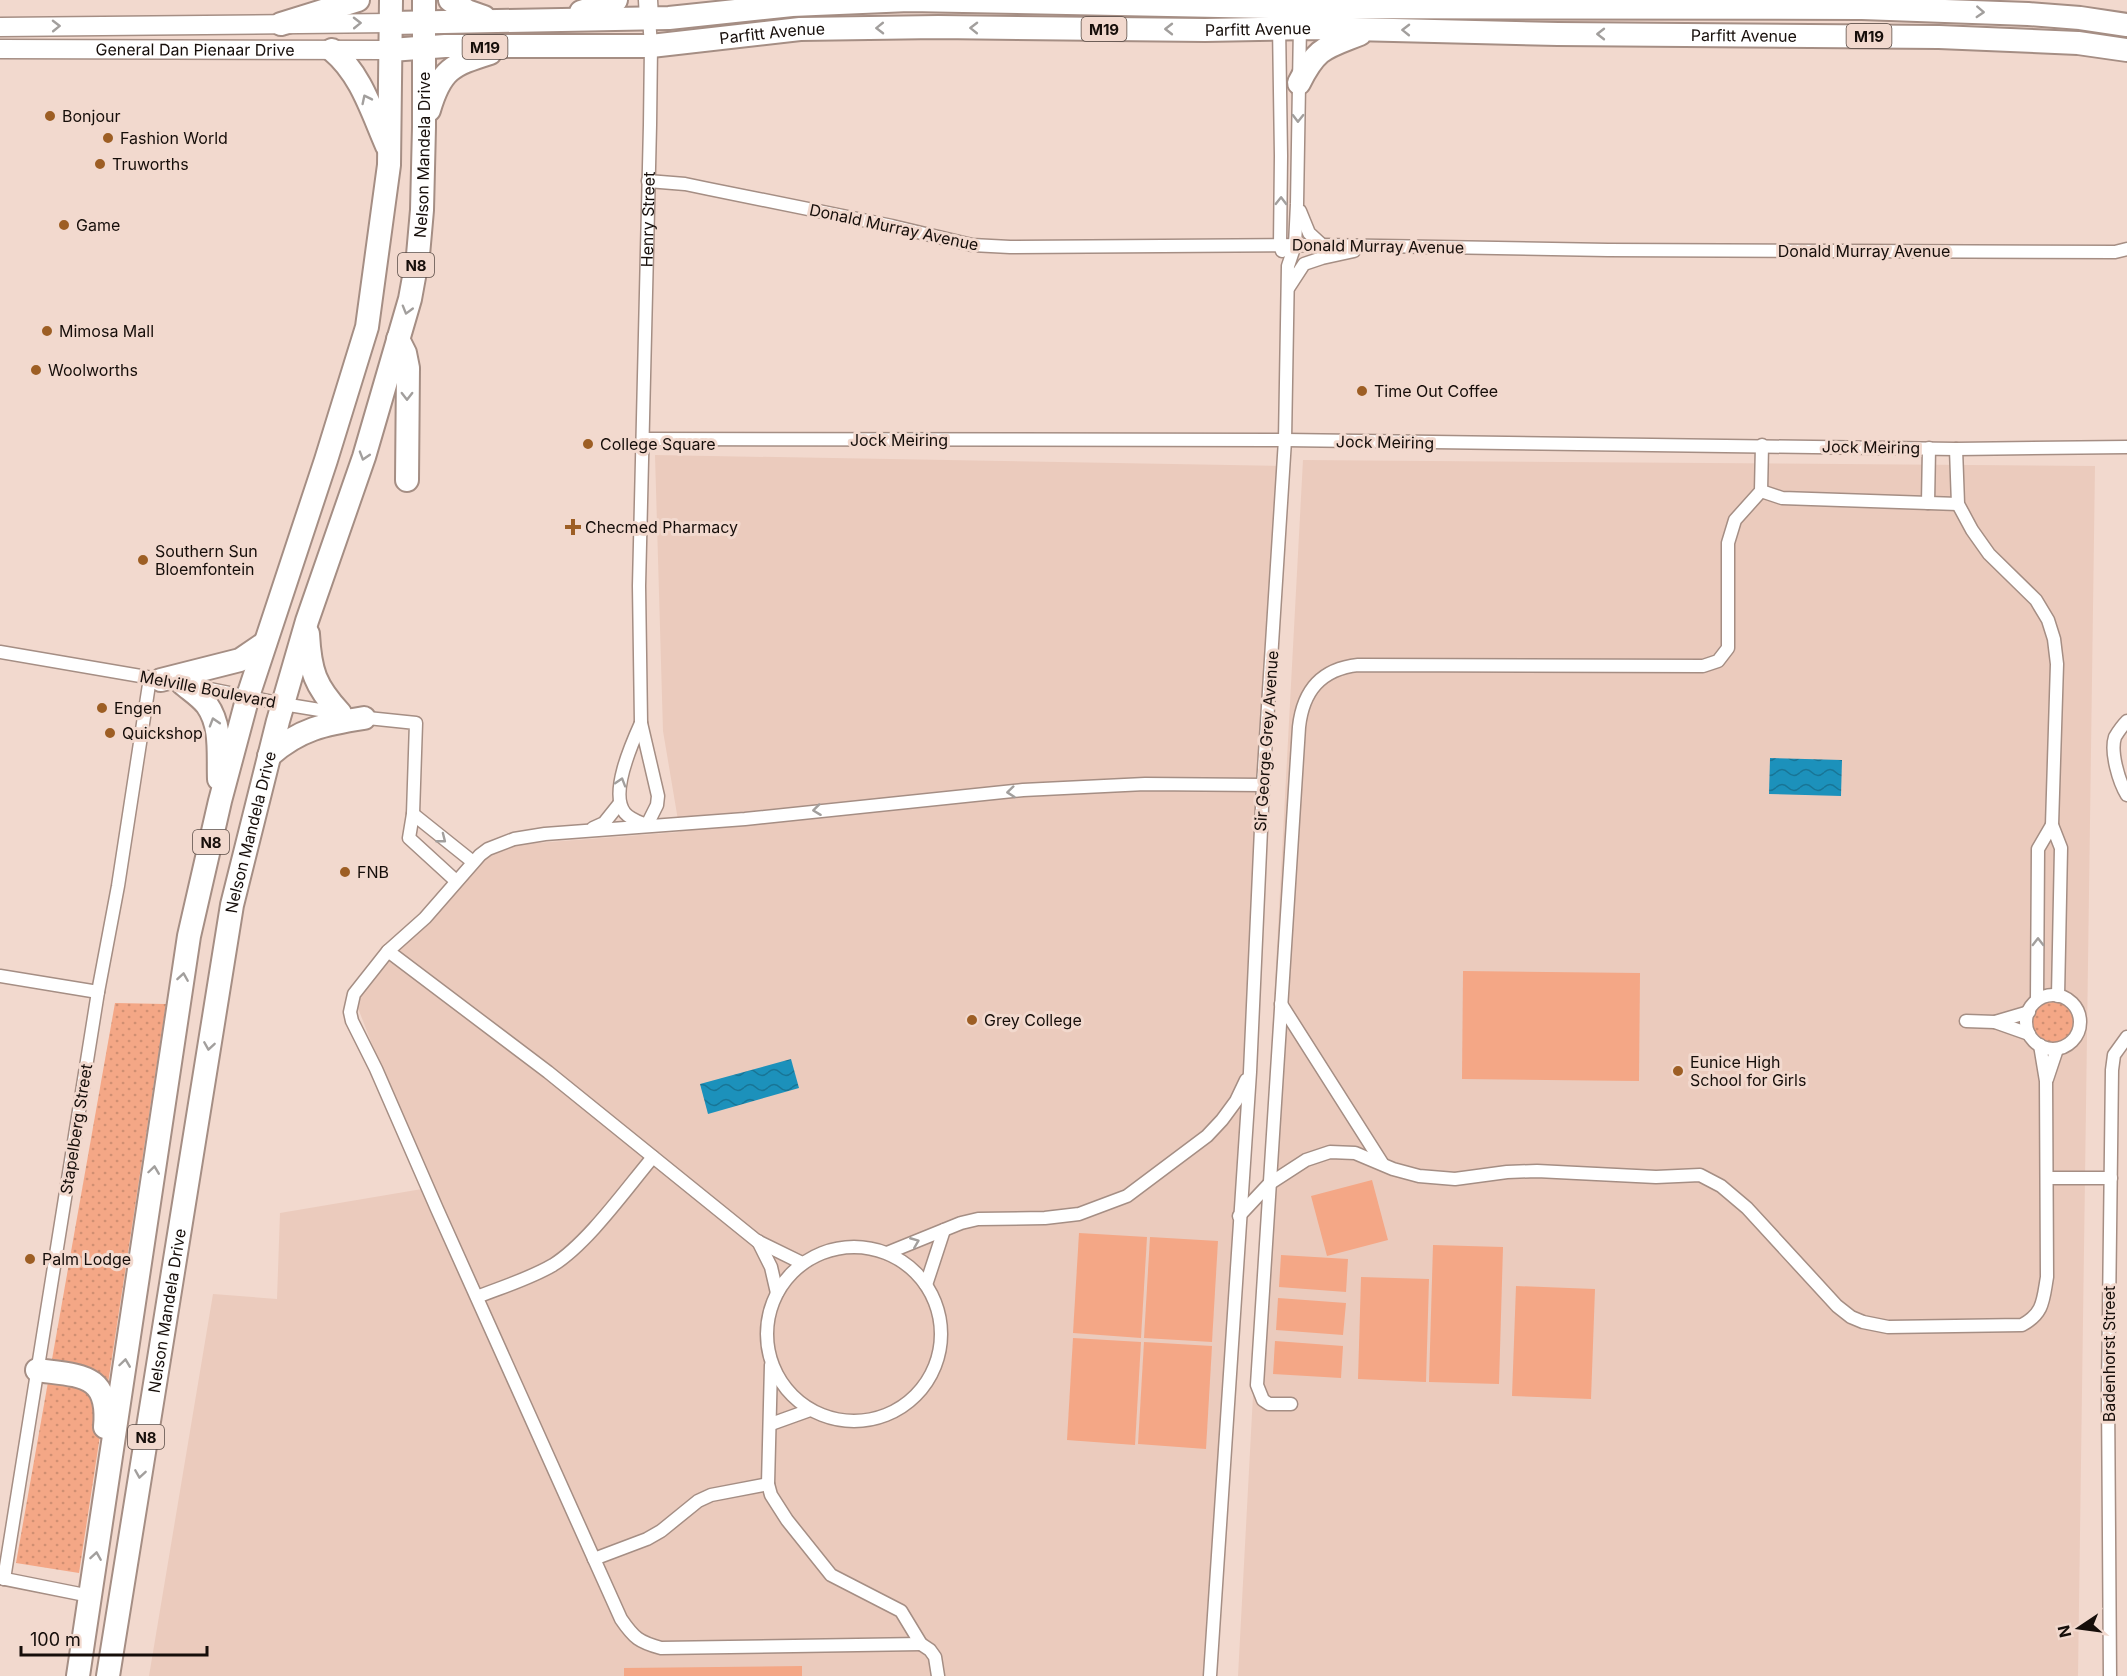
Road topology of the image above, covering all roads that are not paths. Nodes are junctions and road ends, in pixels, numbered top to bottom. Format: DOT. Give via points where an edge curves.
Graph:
graph roads {
  1 [pos="358,0"];
  2 [pos="391,0"];
  3 [pos="450,0"];
  4 [pos="615,0"];
  5 [pos="674,0"];
  6 [pos="909,0"];
  7 [pos="1198,2"];
  8 [pos="1824,4"];
  9 [pos="1858,4"];
  10 [pos="1673,7"];
  11 [pos="648,9"];
  12 [pos="424,11"];
  13 [pos="1289,12"];
  14 [pos="2127,14"];
  15 [pos="713,15"];
  16 [pos="2080,18"];
  17 [pos="507,21"];
  18 [pos="554,21"];
  19 [pos="391,23"];
  20 [pos="281,24"];
  21 [pos="175,25"];
  22 [pos="2127,25"];
  23 [pos="0,27"];
  24 [pos="1020,29"];
  25 [pos="1370,30"];
  26 [pos="1788,36"];
  27 [pos="1985,38"];
  28 [pos="651,46"];
  29 [pos="424,47"];
  30 [pos="512,47"];
  31 [pos="0,49"];
  32 [pos="263,50"];
  33 [pos="332,50"];
  34 [pos="391,50"];
  35 [pos="2127,50"];
  36 [pos="1299,83"];
  37 [pos="424,127"];
  38 [pos="390,153"];
  39 [pos="648,181"];
  40 [pos="1297,204"];
  41 [pos="1280,245"];
  42 [pos="1295,245"];
  43 [pos="1323,245"];
  44 [pos="1375,246"];
  45 [pos="2121,250"];
  46 [pos="2127,256"];
  47 [pos="1288,266"];
  48 [pos="1288,289"];
  49 [pos="398,339"];
  50 [pos="643,439"];
  51 [pos="1285,440"];
  52 [pos="1762,446"];
  53 [pos="2127,447"];
  54 [pos="1929,448"];
  55 [pos="1956,449"];
  56 [pos="407,480"];
  57 [pos="1761,491"];
  58 [pos="1928,503"];
  59 [pos="1958,504"];
  60 [pos="307,621"];
  61 [pos="265,643"];
  62 [pos="0,651"];
  63 [pos="164,681"];
  64 [pos="248,696"];
  65 [pos="283,704"];
  66 [pos="340,713"];
  67 [pos="364,718"];
  68 [pos="2127,721"];
  69 [pos="641,723"];
  70 [pos="269,756"];
  71 [pos="1263,785"];
  72 [pos="2127,795"];
  73 [pos="220,801"];
  74 [pos="620,802"];
  75 [pos="413,814"];
  76 [pos="647,825"];
  77 [pos="2052,825"];
  78 [pos="590,830"];
  79 [pos="473,862"];
  80 [pos="456,881"];
  81 [pos="388,951"];
  82 [pos="0,976"];
  83 [pos="98,992"];
  84 [pos="2058,996"];
  85 [pos="2037,1000"];
  86 [pos="1281,1004"];
  87 [pos="2029,1011"];
  88 [pos="1966,1021"];
  89 [pos="1995,1022"];
  90 [pos="2029,1034"];
  91 [pos="2127,1037"];
  92 [pos="2040,1045"];
  93 [pos="2056,1049"];
  94 [pos="1250,1072"];
  95 [pos="2046,1081"];
  96 [pos="653,1157"];
  97 [pos="1382,1163"];
  98 [pos="2047,1178"];
  99 [pos="2111,1178"];
  100 [pos="1269,1184"];
  101 [pos="1239,1216"];
  102 [pos="944,1230"];
  103 [pos="758,1241"];
  104 [pos="887,1253"];
  105 [pos="802,1263"];
  106 [pos="926,1285"];
  107 [pos="777,1293"];
  108 [pos="477,1298"];
  109 [pos="771,1361"];
  110 [pos="37,1370"];
  111 [pos="1291,1404"];
  112 [pos="810,1410"];
  113 [pos="771,1424"];
  114 [pos="768,1484"];
  115 [pos="105,1500"];
  116 [pos="594,1559"];
  117 [pos="2,1579"];
  118 [pos="90,1596"];
  119 [pos="113,1643"];
  120 [pos="921,1644"];
  121 [pos="78,1676"];
  122 [pos="108,1676"];
  123 [pos="119,1676"];
  124 [pos="938,1676"];
  125 [pos="1210,1676"];
  126 [pos="2110,1676"];
  1 -- 20 [label="highway"];
  2 -- 19 [label="highway, N8"];
  3 -- 17 [label="highway" via="480,16"];
  4 -- 18 [label="highway"];
  5 -- 15 [label="highway" via="690,10"];
  6 -- 7 [label="highway, Parfitt Avenue / M19"];
  6 -- 15 [label="highway, Parfitt Avenue / M19" via="792,5"];
  6 -- 24 [label="highway" via="938,7 999,9"];
  7 -- 13 [label="highway, Parfitt Avenue / M19"];
  8 -- 9 [label="highway, Parfitt Avenue / M19"];
  8 -- 10 [label="highway, Parfitt Avenue / M19"];
  8 -- 27 [label="highway" via="1848,23 1958,26"];
  9 -- 16 [label="highway, Parfitt Avenue / M19, one-way"];
  10 -- 13 [label="highway, Parfitt Avenue / M19"];
  10 -- 26 [label="highway" via="1703,20 1768,21"];
  11 -- 15 [label="highway, Parfitt Avenue / M19"];
  11 -- 18 [label="highway, Parfitt Avenue / M19"];
  11 -- 28 [label="street, Henry Street"];
  12 -- 17 [label="highway, Parfitt Avenue / M19"];
  12 -- 19 [label="highway, Parfitt Avenue / M19"];
  12 -- 29 [label="highway, Nelson Mandela Drive / N8"];
  13 -- 24 [label="highway, Parfitt Avenue / M19, one-way"];
  13 -- 25 [label="highway, Parfitt Avenue / M19"];
  13 -- 36 [label="street, Sir George Grey Avenue"];
  41 -- 13 [label="street, Sir George Grey Avenue, one-way"];
  14 -- 16 [label="highway"];
  16 -- 22 [label="highway, Parfitt Avenue / M19"];
  17 -- 18 [label="highway, Parfitt Avenue / M19"];
  20 -- 19 [label="street, General Dan Pienaar Drive, one-way"];
  19 -- 34 [label="highway, Nelson Mandela Drive / N8"];
  20 -- 21 [label="street, General Dan Pienaar Drive"];
  23 -- 21 [label="street, General Dan Pienaar Drive, one-way"];
  21 -- 32 [label="street" via="179,35 187,39"];
  24 -- 28 [label="highway, Parfitt Avenue / M19, one-way" via="800,29"];
  26 -- 25 [label="highway, Parfitt Avenue / M19, one-way"];
  25 -- 36 [label="highway" via="1321,50"];
  26 -- 27 [label="highway, Parfitt Avenue / M19"];
  27 -- 35 [label="highway, Parfitt Avenue / M19"];
  28 -- 30 [label="highway, Parfitt Avenue / M19"];
  28 -- 39 [label="street, Henry Street"];
  29 -- 30 [label="highway, Parfitt Avenue / M19"];
  29 -- 34 [label="highway, Parfitt Avenue / M19"];
  29 -- 37 [label="highway, Nelson Mandela Drive / N8"];
  30 -- 37 [label="highway" via="451,68 437,85"];
  31 -- 32 [label="street, General Dan Pienaar Drive"];
  32 -- 33 [label="street, General Dan Pienaar Drive"];
  33 -- 34 [label="street, General Dan Pienaar Drive"];
  38 -- 33 [label="highway, one-way" via="355,76"];
  34 -- 38 [label="highway, Nelson Mandela Drive / N8"];
  36 -- 40 [label="street, Sir George Grey Avenue, one-way"];
  37 -- 49 [label="highway, Nelson Mandela Drive / N8, one-way" via="418,255"];
  38 -- 61 [label="highway, Nelson Mandela Drive / N8" via="367,327"];
  39 -- 41 [label="street, Donald Murray Avenue" via="685,184 972,245"];
  39 -- 50 [label="street, Henry Street"];
  40 -- 42 [label="street, Sir George Grey Avenue"];
  40 -- 43 [label="street" via="1309,233"];
  41 -- 42 [label="street, Donald Murray Avenue"];
  41 -- 47 [label="street, Sir George Grey Avenue"];
  42 -- 43 [label="street, Donald Murray Avenue"];
  42 -- 47 [label="street, Sir George Grey Avenue"];
  43 -- 44 [label="street, Donald Murray Avenue"];
  44 -- 45 [label="street, Donald Murray Avenue"];
  44 -- 48 [label="street" via="1304,264"];
  45 -- 46 [label="street, Donald Murray Avenue"];
  47 -- 48 [label="street, Sir George Grey Avenue"];
  48 -- 51 [label="street, Sir George Grey Avenue"];
  49 -- 56 [label="highway, one-way" via="408,368"];
  49 -- 60 [label="highway, Nelson Mandela Drive / N8, one-way" via="364,457"];
  50 -- 51 [label="street, Jock Meiring"];
  50 -- 69 [label="street, Henry Street"];
  51 -- 52 [label="street, Jock Meiring"];
  51 -- 71 [label="street, Sir George Grey Avenue"];
  52 -- 54 [label="street, Jock Meiring"];
  52 -- 57 [label="street"];
  53 -- 55 [label="street, Jock Meiring"];
  54 -- 55 [label="street, Jock Meiring"];
  54 -- 58 [label="street"];
  55 -- 59 [label="street"];
  57 -- 58 [label="street" via="1782,498"];
  57 -- 86 [label="street" via="1735,520 1728,543 1728,648 1718,661 1704,666 1358,665 1329,673 1307,694 1299,727"];
  58 -- 59 [label="street"];
  59 -- 77 [label="street" via="1989,554 2036,600 2054,639 2057,664"];
  60 -- 65 [label="highway, Nelson Mandela Drive / N8"];
  60 -- 66 [label="highway" via="315,679"];
  61 -- 63 [label="highway" via="240,660"];
  61 -- 64 [label="highway, Nelson Mandela Drive / N8"];
  62 -- 63 [label="street, Melville Boulevard"];
  63 -- 64 [label="street, Melville Boulevard"];
  73 -- 63 [label="highway, one-way" via="218,743 208,706 201,698"];
  63 -- 83 [label="street, Stapelberg Street"];
  64 -- 65 [label="street, Melville Boulevard"];
  64 -- 73 [label="highway, Nelson Mandela Drive / N8"];
  65 -- 66 [label="street, Melville Boulevard"];
  65 -- 70 [label="highway, Nelson Mandela Drive / N8"];
  66 -- 67 [label="street, Melville Boulevard"];
  67 -- 70 [label="highway" via="310,729"];
  67 -- 75 [label="street, Melville Boulevard" via="416,723"];
  68 -- 72 [label="street" via="2115,738 2114,752"];
  74 -- 69 [label="street, one-way" via="620,784"];
  69 -- 76 [label="street" via="658,796"];
  70 -- 119 [label="highway, Nelson Mandela Drive / N8, one-way" via="232,905"];
  71 -- 76 [label="street, one-way" via="1145,784 1023,790 745,819"];
  71 -- 94 [label="street, Sir George Grey Avenue"];
  115 -- 73 [label="highway, Nelson Mandela Drive / N8, one-way" via="189,936"];
  74 -- 76 [label="street" via="626,814"];
  74 -- 78 [label="street" via="604,823"];
  75 -- 79 [label="street, one-way"];
  75 -- 80 [label="street" via="409,838"];
  76 -- 78 [label="street"];
  77 -- 84 [label="street" via="2061,848"];
  85 -- 77 [label="street, one-way" via="2038,849"];
  78 -- 79 [label="street" via="514,839 488,849"];
  79 -- 80 [label="street"];
  80 -- 81 [label="street" via="425,918"];
  81 -- 96 [label="street"];
  81 -- 108 [label="street" via="354,994 352,1021"];
  82 -- 83 [label="street"];
  83 -- 110 [label="street, Stapelberg Street"];
  84 -- 85 [label="street"];
  84 -- 93 [label="street" via="2076,1008 2079,1029 2069,1044"];
  85 -- 87 [label="street"];
  86 -- 97 [label="street"];
  86 -- 100 [label="street"];
  87 -- 89 [label="street"];
  87 -- 90 [label="street"];
  88 -- 89 [label="street"];
  89 -- 90 [label="street"];
  90 -- 92 [label="street"];
  91 -- 99 [label="street, Badenhorst Street" via="2114,1055 2112,1070"];
  92 -- 93 [label="street"];
  92 -- 95 [label="street"];
  93 -- 95 [label="street"];
  94 -- 101 [label="street, Sir George Grey Avenue"];
  94 -- 102 [label="street" via="1236,1101 1215,1128 1127,1196 1079,1214 978,1219"];
  95 -- 98 [label="street"];
  96 -- 103 [label="street"];
  96 -- 108 [label="street" via="585,1238 555,1264"];
  97 -- 98 [label="street" via="1419,1176 1455,1179 1537,1171 1656,1177 1700,1175 1721,1185 1747,1208 1851,1317 1901,1327 2022,1325 2036,1315 2042,1306 2047,1277"];
  97 -- 100 [label="street" via="1355,1153 1330,1152 1306,1160"];
  98 -- 99 [label="street"];
  99 -- 126 [label="street, Badenhorst Street"];
  100 -- 101 [label="street"];
  100 -- 111 [label="street" via="1257,1385 1269,1404"];
  101 -- 125 [label="street, Sir George Grey Avenue"];
  104 -- 102 [label="street, one-way"];
  102 -- 106 [label="street"];
  103 -- 105 [label="street"];
  103 -- 107 [label="street" via="771,1267"];
  104 -- 105 [label="street" via="866,1247 843,1247"];
  104 -- 106 [label="street" via="902,1261"];
  105 -- 107 [label="street"];
  106 -- 112 [label="street" via="937,1309 941,1336 933,1371 917,1393 897,1410 862,1421 844,1421"];
  107 -- 109 [label="street" via="767,1326"];
  108 -- 116 [label="street"];
  109 -- 112 [label="street" via="786,1389"];
  109 -- 113 [label="street"];
  110 -- 115 [label="highway" via="87,1379 100,1389 106,1415"];
  110 -- 117 [label="street, Stapelberg Street"];
  112 -- 113 [label="street"];
  113 -- 114 [label="street"];
  114 -- 116 [label="street" via="698,1501 662,1531"];
  114 -- 120 [label="street" via="787,1520 831,1575 901,1611"];
  118 -- 115 [label="highway, Nelson Mandela Drive / N8, one-way"];
  116 -- 120 [label="street" via="621,1619 632,1636 645,1644 662,1648"];
  117 -- 118 [label="street"];
  118 -- 121 [label="highway, Nelson Mandela Drive / N8"];
  119 -- 122 [label="highway, Nelson Mandela Drive / N8"];
  119 -- 123 [label="highway"];
  120 -- 124 [label="street" via="935,1657"];
}
